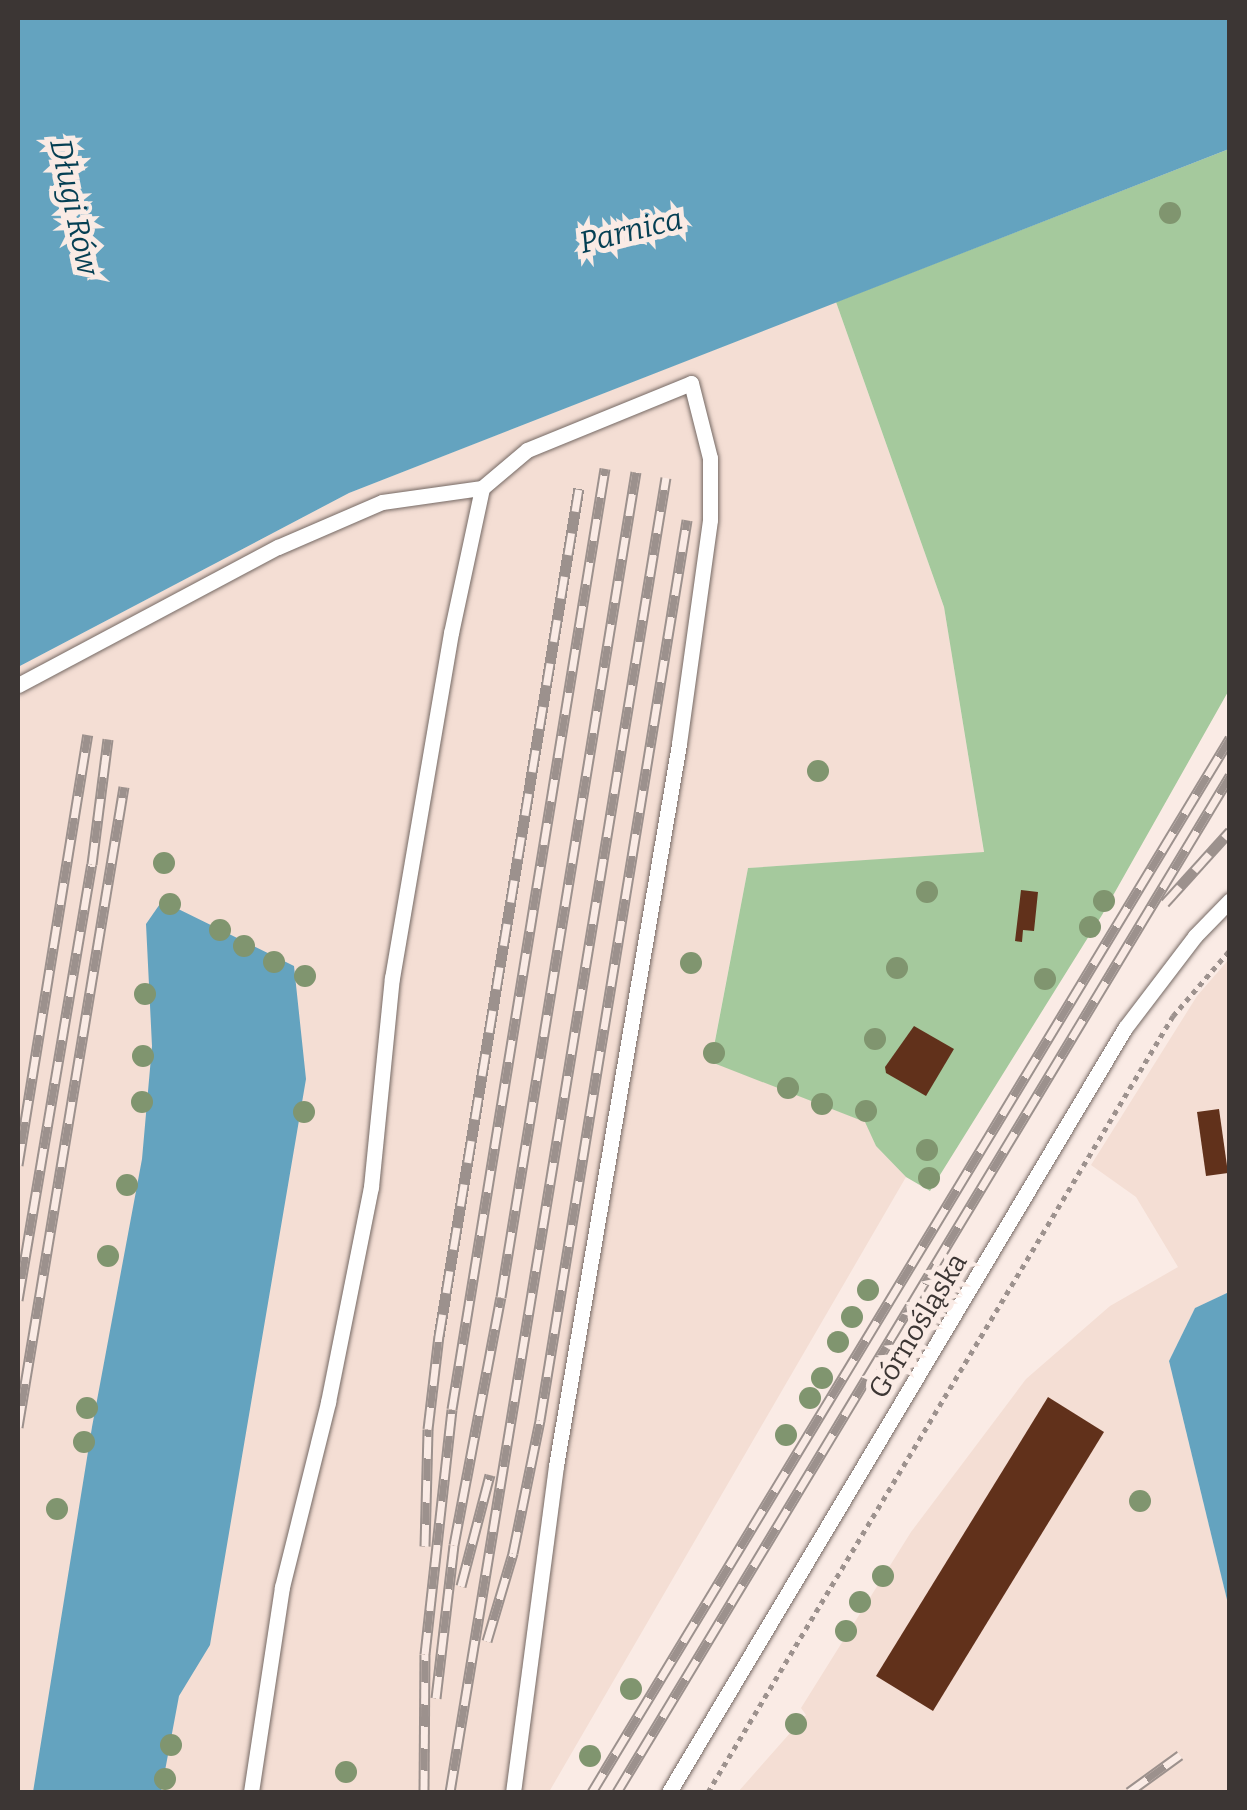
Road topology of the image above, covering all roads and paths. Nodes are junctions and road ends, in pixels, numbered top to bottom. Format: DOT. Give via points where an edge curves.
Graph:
graph roads {
  1 [pos="482,488"];
  2 [pos="18,685"];
  3 [pos="1230,900"];
  4 [pos="1230,950"];
  5 [pos="250,1792"];
  6 [pos="512,1792"];
  7 [pos="669,1792"];
  8 [pos="708,1792"];
  1 -- 2 [label="lane" via="382,502 278,546"];
  1 -- 5 [label="lane" via="392,978 371,1187 282,1587"];
  1 -- 6 [label="lane" via="527,450 692,384 710,458 710,520 679,744 556,1466"];
  3 -- 7 [label="lane, Górnośląska" via="1126,1028"];
  4 -- 8 [label="path" via="1174,1016"];
}
